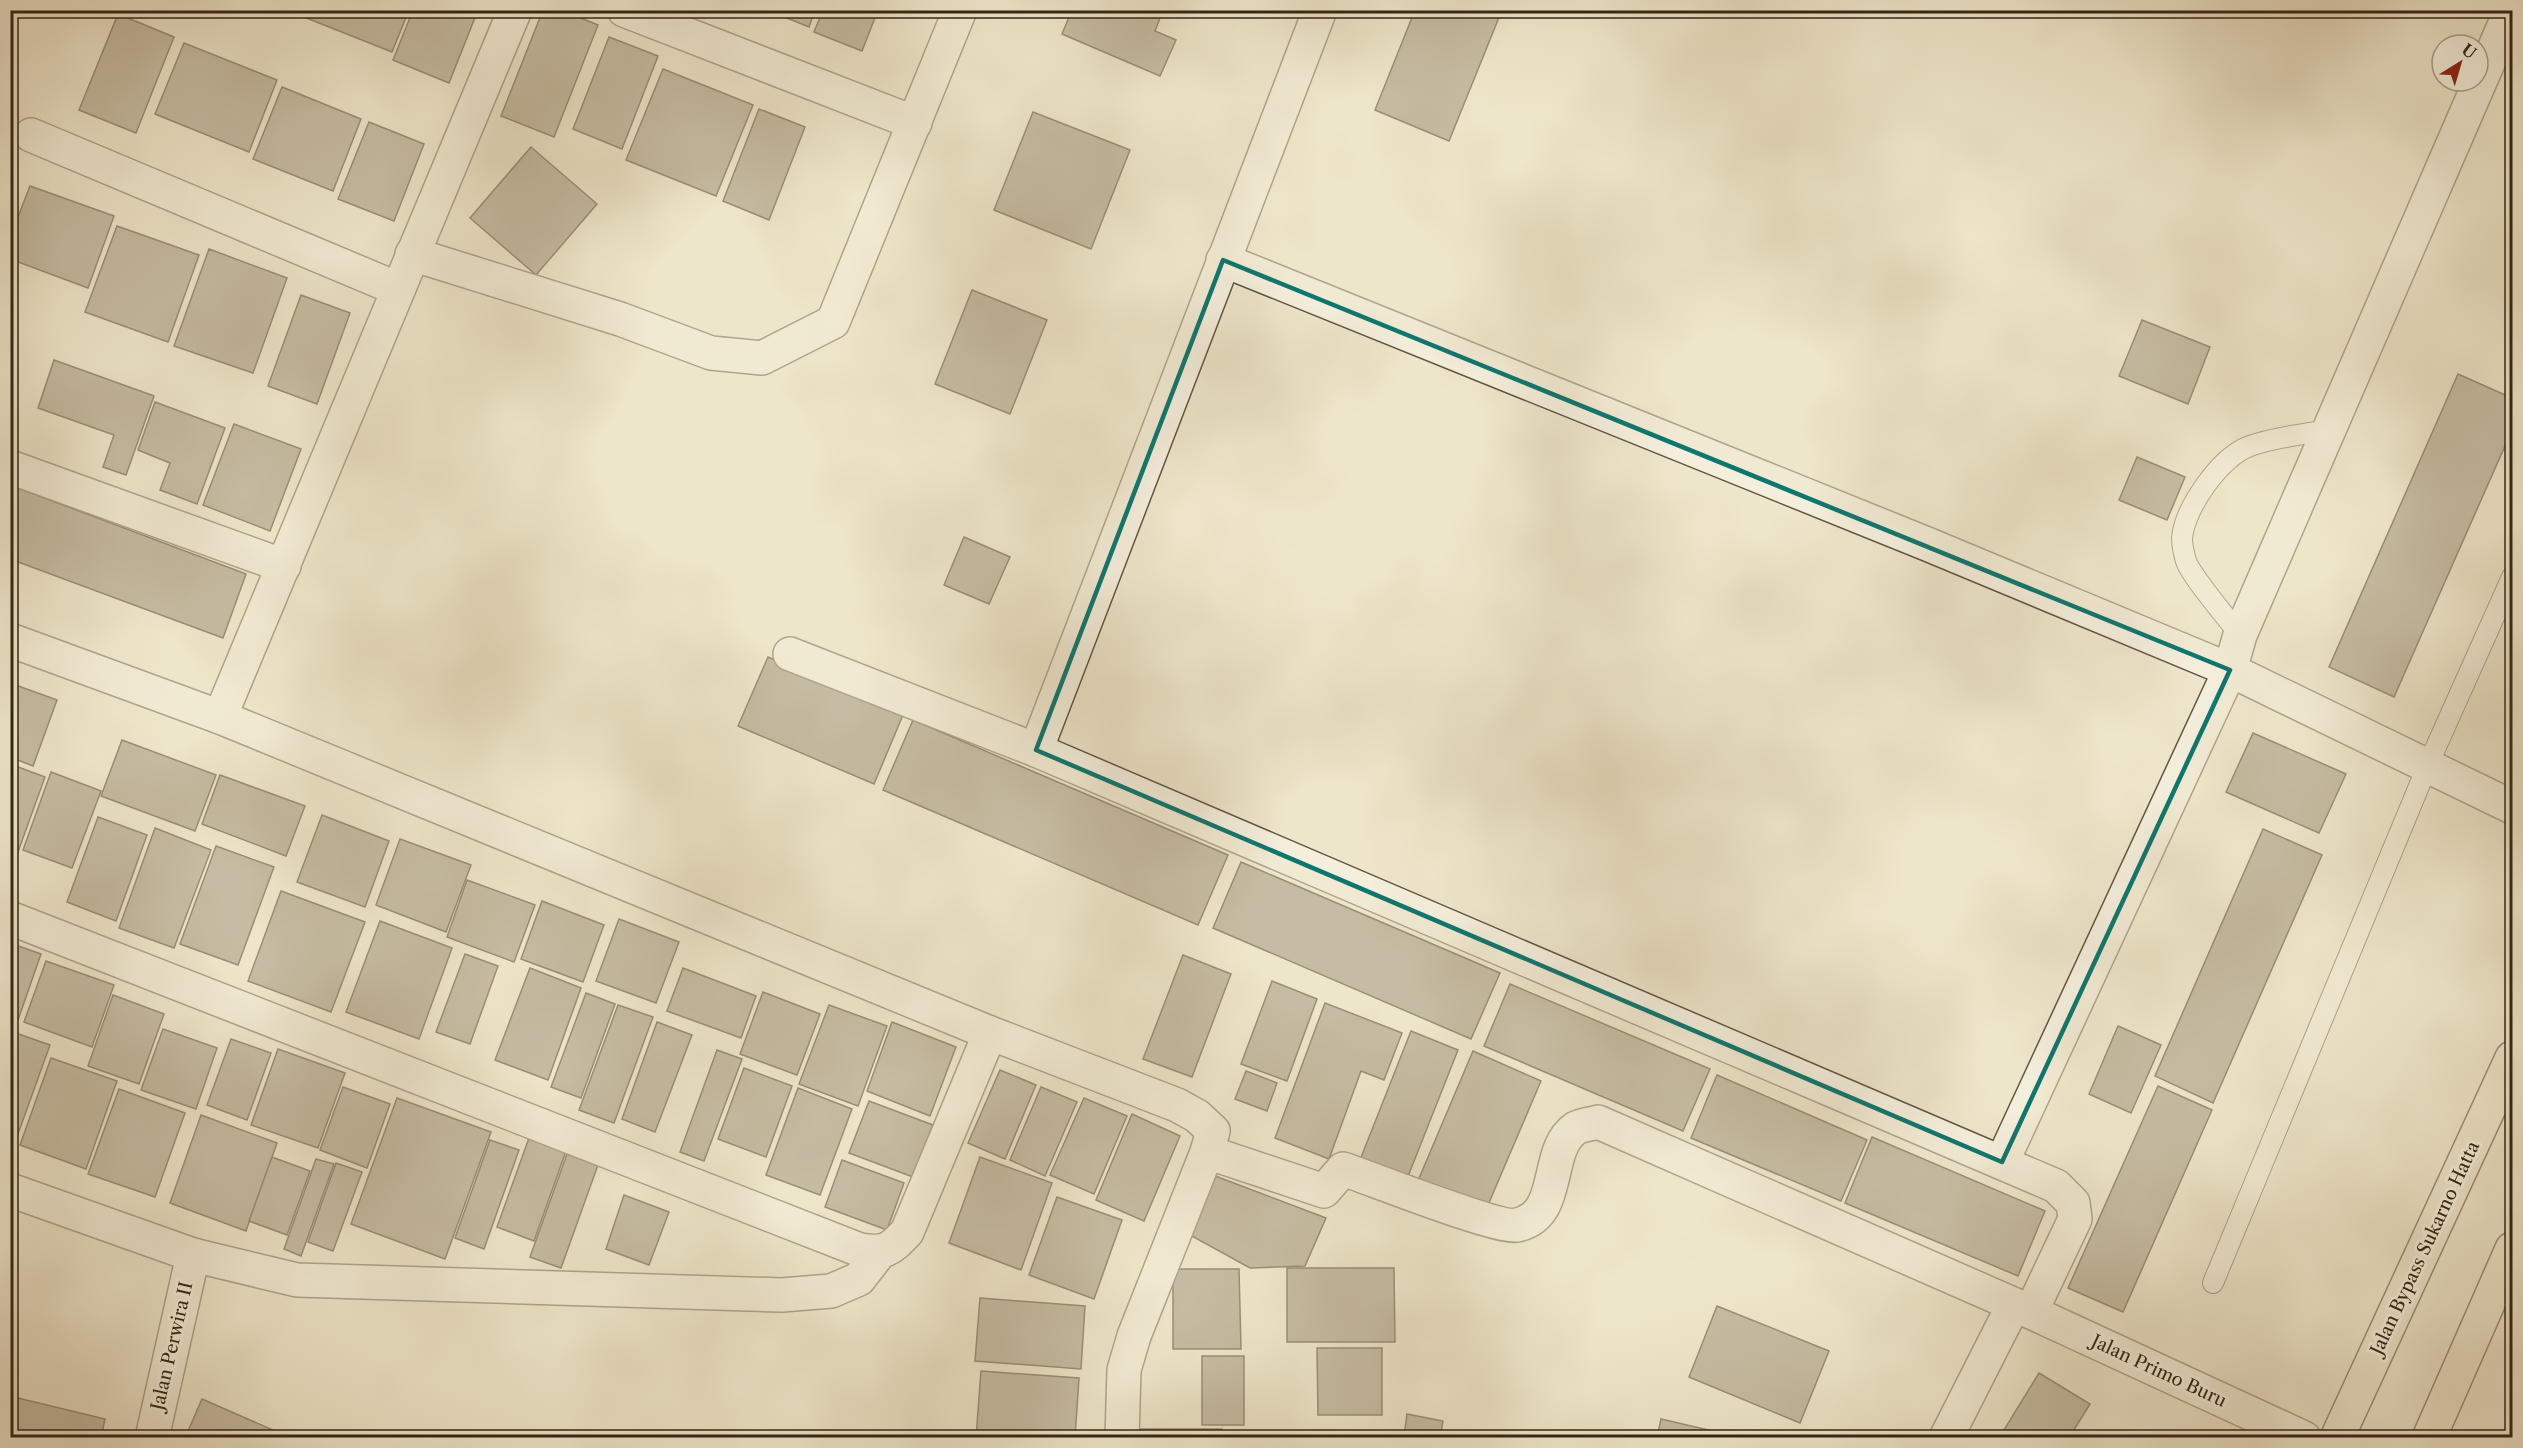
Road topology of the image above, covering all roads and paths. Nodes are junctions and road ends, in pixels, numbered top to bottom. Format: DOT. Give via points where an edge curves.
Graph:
graph roads {
  1 [pos="515,10"];
  2 [pos="624,10"];
  3 [pos="960,10"];
  4 [pos="1320,10"];
  5 [pos="2511,10"];
  6 [pos="915,123"];
  7 [pos="31,135"];
  8 [pos="412,254"];
  9 [pos="1222,260"];
  10 [pos="398,289"];
  11 [pos="2326,430"];
  12 [pos="10,467"];
  13 [pos="284,566"];
  14 [pos="2512,578"];
  15 [pos="2240,635"];
  16 [pos="10,640"];
  17 [pos="790,654"];
  18 [pos="2230,670"];
  19 [pos="220,717"];
  20 [pos="1035,750"];
  21 [pos="2427,767"];
  22 [pos="2512,807"];
  23 [pos="10,918"];
  24 [pos="990,1033"];
  25 [pos="2512,1058"];
  26 [pos="1207,1152"];
  27 [pos="2002,1162"];
  28 [pos="10,1190"];
  29 [pos="2512,1249"];
  30 [pos="879,1253"];
  31 [pos="193,1255"];
  32 [pos="2213,1283"];
  33 [pos="2022,1309"];
  34 [pos="152,1437"];
  35 [pos="1122,1437"];
  36 [pos="1946,1437"];
  37 [pos="2304,1437"];
  38 [pos="2337,1437"];
  39 [pos="2429,1437"];
  1 -- 8 [label="street"];
  2 -- 6 [label="street"];
  3 -- 6 [label="street"];
  4 -- 9 [label="street"];
  5 -- 11 [label="street"];
  6 -- 8 [label="street" via="833,322 762,358 711,353 620,319"];
  7 -- 10 [label="street"];
  8 -- 10 [label="street"];
  9 -- 18 [label="street"];
  9 -- 20 [label="street"];
  10 -- 13 [label="street"];
  11 -- 15 [label="street"];
  11 -- 15 [label="lane" via="2250,446 2231,457 2199,495 2187,521 2182,539 2187,563"];
  12 -- 13 [label="street"];
  13 -- 19 [label="street"];
  14 -- 21 [label="lane"];
  15 -- 18 [label="street"];
  16 -- 19 [label="street"];
  17 -- 20 [label="street"];
  18 -- 21 [label="street"];
  18 -- 27 [label="street"];
  19 -- 24 [label="street"];
  20 -- 27 [label="street"];
  21 -- 22 [label="street"];
  21 -- 32 [label="lane"];
  23 -- 30 [label="street" via="860,1250"];
  24 -- 26 [label="street" via="1178,1105 1213,1131"];
  24 -- 30 [label="street" via="907,1232"];
  25 -- 38 [label="highway, Jalan Bypass Sukarno Hatta"];
  26 -- 33 [label="street, Jalan Primo Buru" via="1324,1191 1343,1168 1484,1219 1517,1225 1539,1213 1553,1184 1559,1150 1568,1136 1577,1127 1598,1122"];
  26 -- 35 [label="street" via="1134,1336 1124,1370"];
  27 -- 33 [label="street" via="2056,1186 2073,1203 2075,1219"];
  28 -- 31 [label="street"];
  29 -- 39 [label="highway"];
  30 -- 31 [label="street" via="859,1279 831,1291 782,1295 297,1280"];
  31 -- 34 [label="street, Jalan Perwira II"];
  33 -- 36 [label="street"];
  33 -- 37 [label="street, Jalan Primo Buru"];
}
